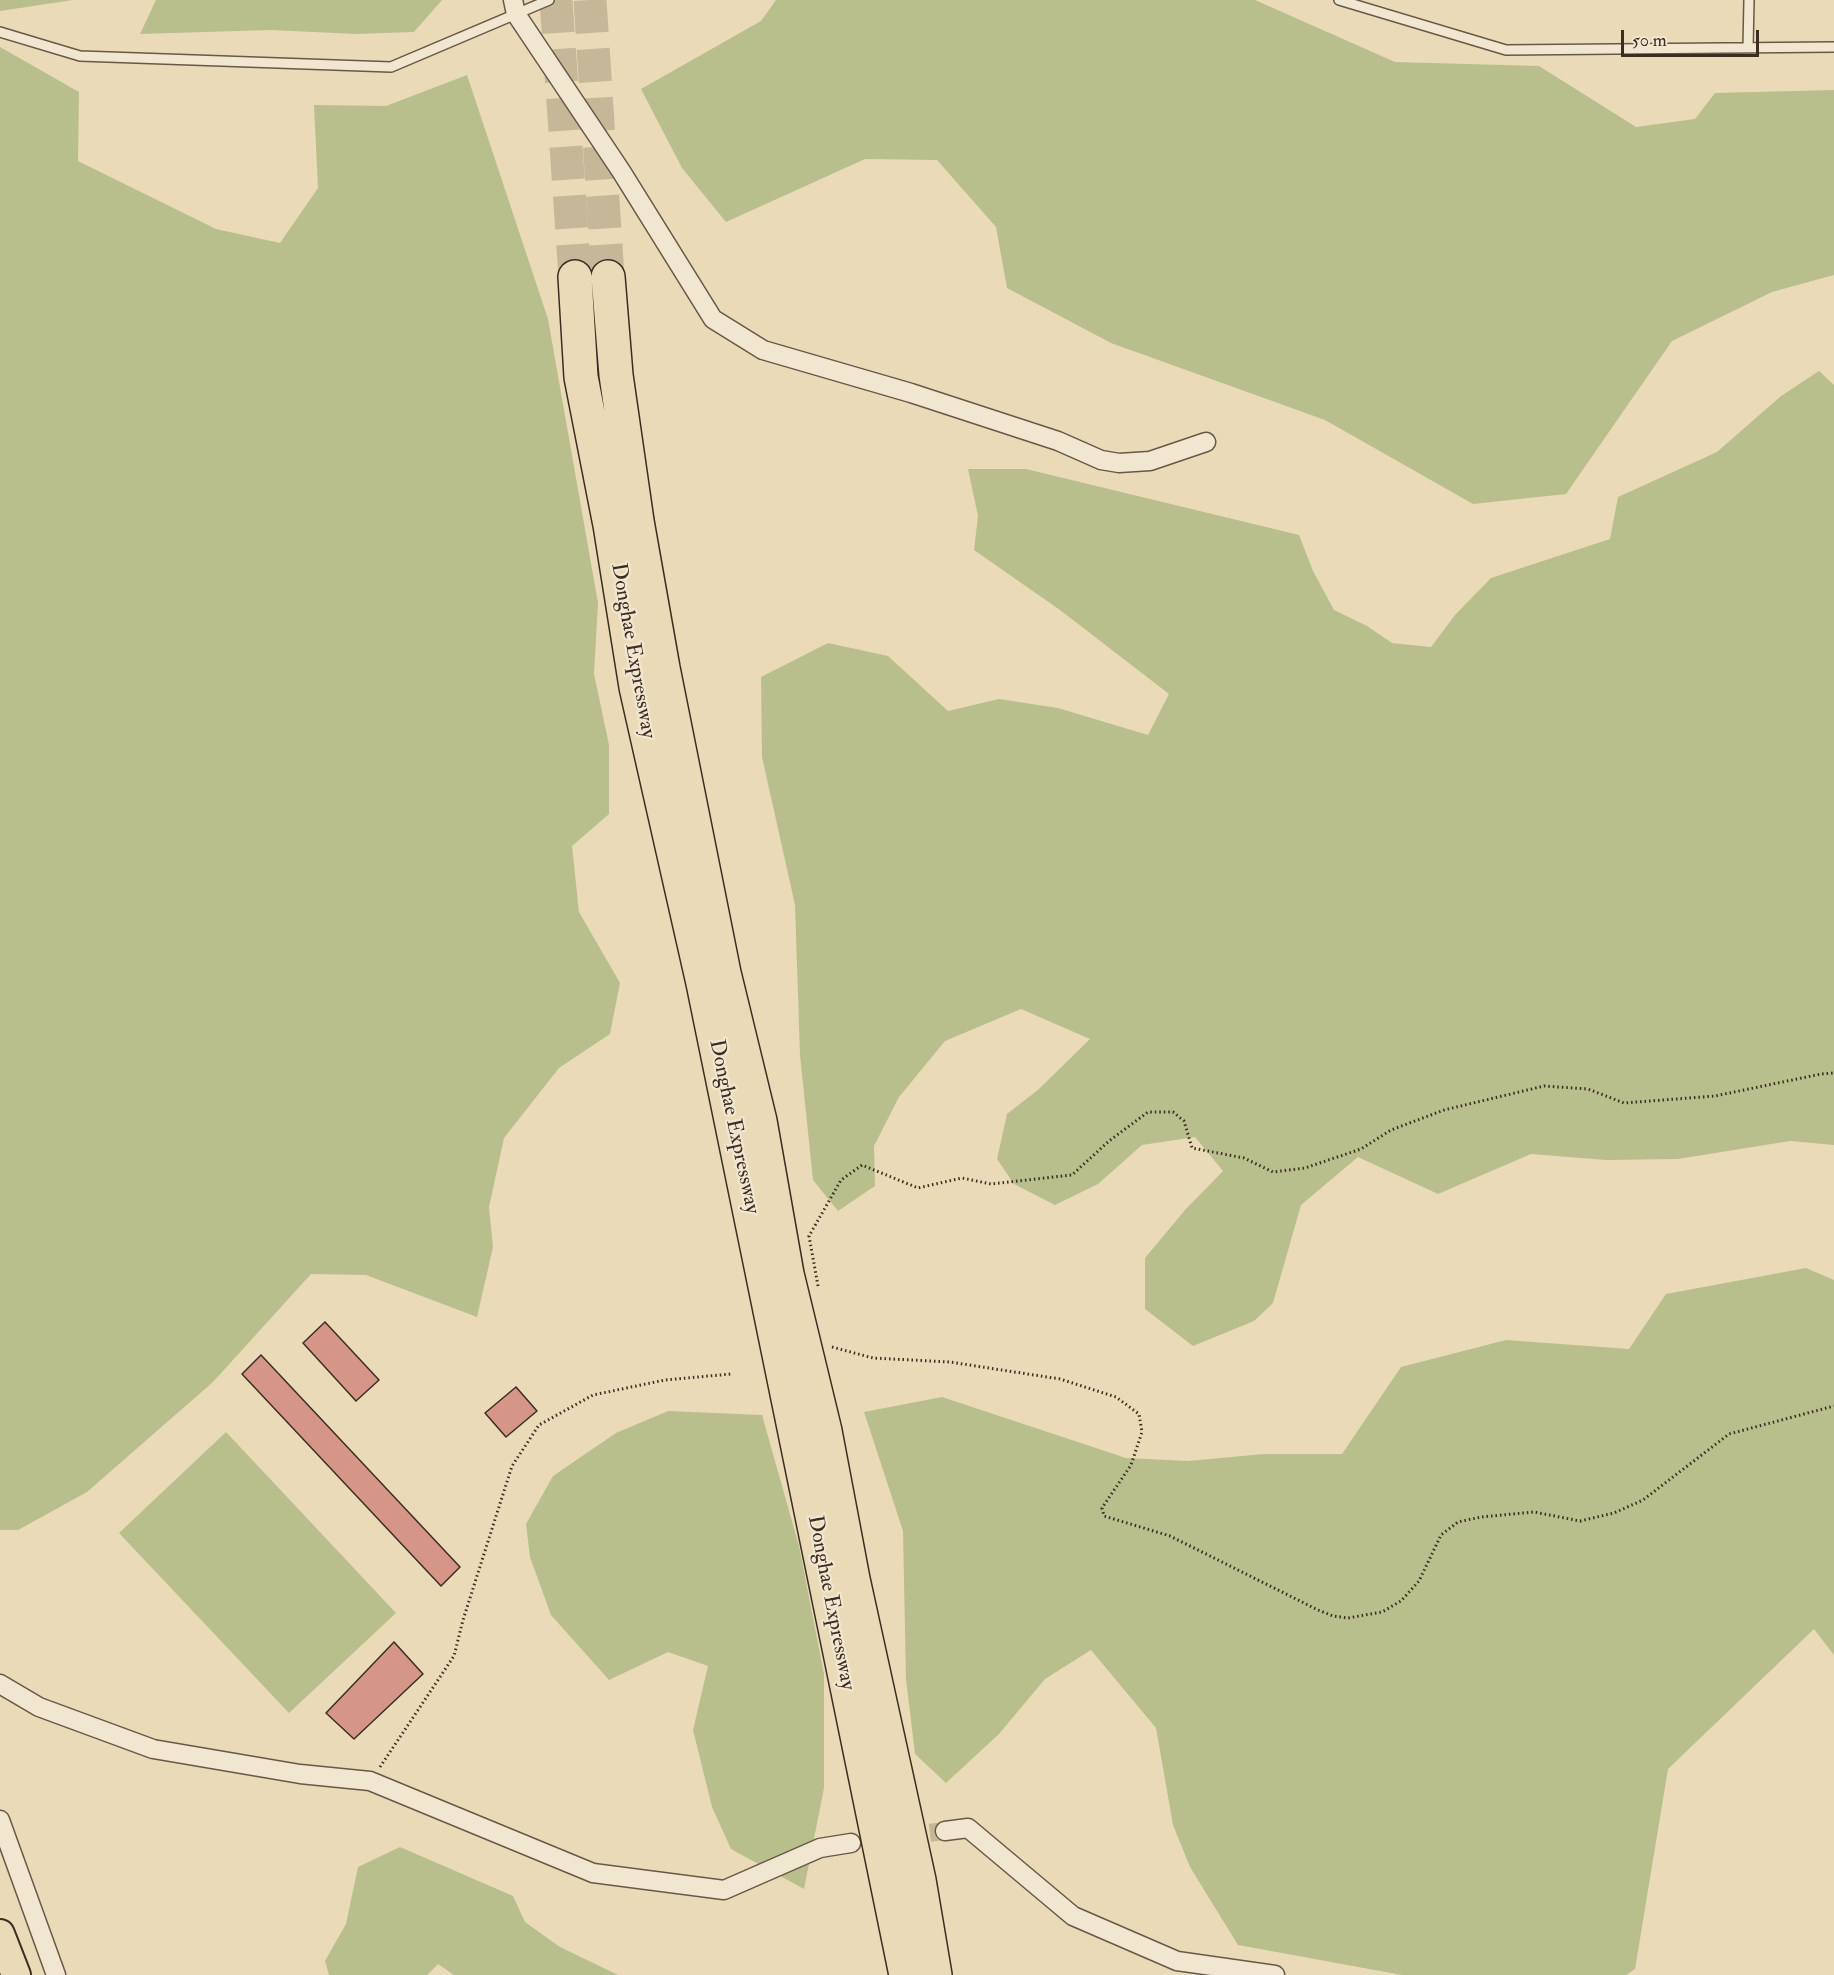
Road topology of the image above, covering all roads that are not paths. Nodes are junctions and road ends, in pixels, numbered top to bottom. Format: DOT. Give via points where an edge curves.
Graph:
graph roads {
  1 [pos="549,0"];
  2 [pos="1339,0"];
  3 [pos="1749,0"];
  4 [pos="514,7"];
  5 [pos="0,32"];
  6 [pos="1834,47"];
  7 [pos="1748,48"];
  8 [pos="575,277"];
  9 [pos="608,277"];
  10 [pos="1206,442"];
  11 [pos="0,1684"];
  12 [pos="0,1820"];
  13 [pos="945,1831"];
  14 [pos="851,1844"];
  15 [pos="0,1934"];
  16 [pos="16,1975"];
  17 [pos="56,1975"];
  18 [pos="906,1975"];
  19 [pos="934,1975"];
  20 [pos="1275,1975"];
  1 -- 4 [label="lane"];
  2 -- 7 [label="lane" via="1506,50"];
  3 -- 7 [label="lane"];
  4 -- 5 [label="lane" via="391,67 80,56"];
  4 -- 10 [label="street" via="713,319 763,350 1047,437 1101,460 1119,464 1150,461"];
  6 -- 7 [label="lane"];
  8 -- 18 [label="highway, Donghae Expressway" via="581,378 636,687 703,983"];
  9 -- 19 [label="highway, Donghae Expressway" via="617,386 663,668 724,973 760,1121 788,1274 919,1880"];
  11 -- 14 [label="street" via="39,1707 153,1749 300,1774 370,1781 593,1873 724,1890 820,1848"];
  12 -- 17 [label="street"];
  13 -- 20 [label="street" via="968,1828 1073,1916 1177,1961"];
  15 -- 16 [label="main road"];
}
